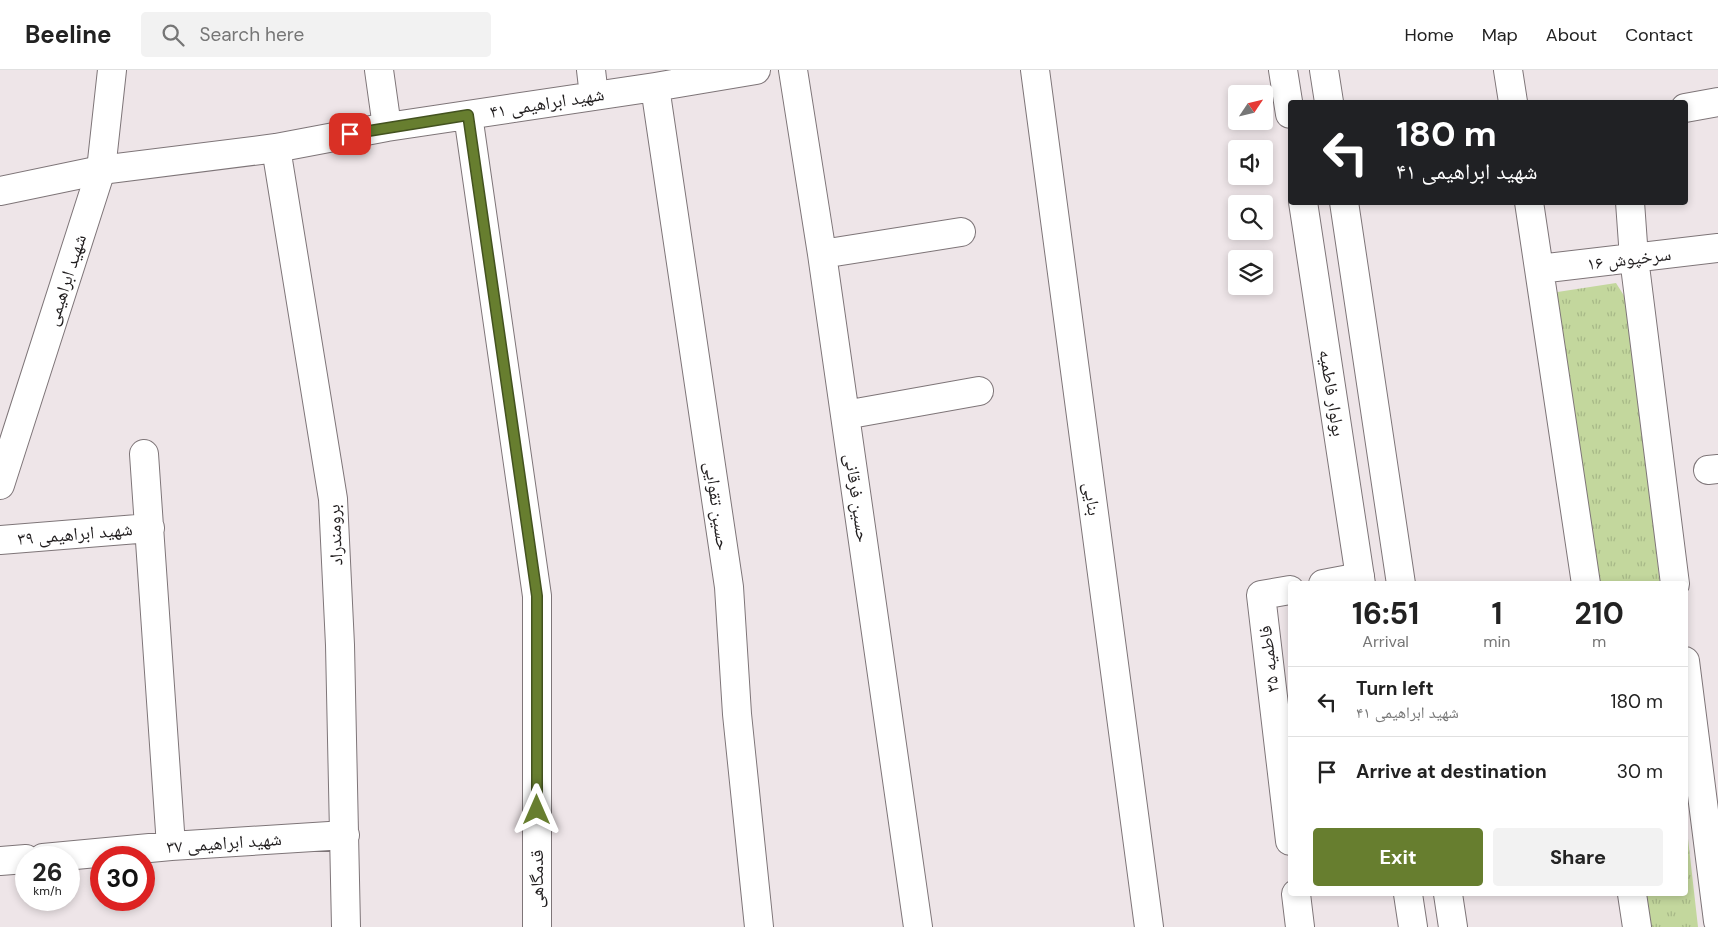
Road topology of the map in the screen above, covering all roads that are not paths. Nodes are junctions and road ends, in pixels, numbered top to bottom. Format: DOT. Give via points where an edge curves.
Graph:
graph roads {
  1 [pos="112,70"];
  2 [pos="379,70"];
  3 [pos="756,70"];
  4 [pos="793,70"];
  5 [pos="1035,70"];
  6 [pos="1283,70"];
  7 [pos="1324,70"];
  8 [pos="1508,70"];
  9 [pos="592,83"];
  10 [pos="655,87"];
  11 [pos="1328,100"];
  12 [pos="1513,100"];
  13 [pos="1288,101"];
  14 [pos="1718,102"];
  15 [pos="1688,107"];
  16 [pos="468,115"];
  17 [pos="387,127"];
  18 [pos="276,148"];
  19 [pos="101,170"];
  20 [pos="0,191"];
  21 [pos="1303,205"];
  22 [pos="1344,205"];
  23 [pos="1529,205"];
  24 [pos="1630,205"];
  25 [pos="961,232"];
  26 [pos="1718,248"];
  27 [pos="822,254"];
  28 [pos="1634,258"];
  29 [pos="1539,269"];
  30 [pos="979,391"];
  31 [pos="845,415"];
  32 [pos="144,454"];
  33 [pos="0,486"];
  34 [pos="150,528"];
  35 [pos="0,540"];
  36 [pos="1360,580"];
  37 [pos="1401,581"];
  38 [pos="1586,581"];
  39 [pos="1675,581"];
  40 [pos="1288,590"];
  41 [pos="1688,685"];
  42 [pos="1288,824"];
  43 [pos="344,835"];
  44 [pos="171,846"];
  45 [pos="80,855"];
  46 [pos="15,860"];
  47 [pos="0,861"];
  48 [pos="1296,896"];
  49 [pos="1408,896"];
  50 [pos="1448,896"];
  51 [pos="1632,896"];
  52 [pos="1718,921"];
  53 [pos="346,927"];
  54 [pos="537,927"];
  55 [pos="759,927"];
  56 [pos="918,927"];
  57 [pos="1150,927"];
  58 [pos="1300,927"];
  59 [pos="1413,927"];
  60 [pos="1453,927"];
  61 [pos="1637,927"];
  1 -- 19 [label="street, شهید ابراهیمی"];
  2 -- 17 [label="street"];
  3 -- 10 [label="street, شهید ابراهیمی ۴۱"];
  4 -- 27 [label="street, حسین فرقانی"];
  5 -- 57 [label="street, بنایی"];
  6 -- 13 [label="street"];
  7 -- 11 [label="street"];
  8 -- 12 [label="street"];
  9 -- 10 [label="street, شهید ابراهیمی ۴۱"];
  9 -- 16 [label="street, شهید ابراهیمی ۴۱"];
  10 -- 55 [label="street, حسین تقوایی" via="729,587 737,714"];
  14 -- 15 [label="street"];
  16 -- 17 [label="street, شهید ابراهیمی ۴۱"];
  16 -- 54 [label="street, قدمگاهی" via="537,596"];
  17 -- 18 [label="street, شهید ابراهیمی ۴۱"];
  18 -- 19 [label="street, شهید ابراهیمی ۴۱"];
  18 -- 43 [label="street, برومندراد" via="333,498"];
  19 -- 20 [label="street, شهید ابراهیمی ۴۱"];
  19 -- 33 [label="street, شهید ابراهیمی"];
  21 -- 36 [label="street, بولوار فاطمیه"];
  22 -- 37 [label="street"];
  23 -- 29 [label="street"];
  24 -- 28 [label="street"];
  25 -- 27 [label="street"];
  26 -- 28 [label="street, سرخپوش ۱۶"];
  27 -- 31 [label="street, حسین فرقانی"];
  28 -- 29 [label="street, سرخپوش ۱۶"];
  28 -- 39 [label="street"];
  29 -- 38 [label="street"];
  30 -- 31 [label="street"];
  31 -- 56 [label="street, حسین فرقانی"];
  32 -- 34 [label="street"];
  34 -- 35 [label="street, شهید ابراهیمی ۳۹"];
  34 -- 44 [label="street"];
  40 -- 42 [label="street, فاطمیه ۳۵" via="1261,595"];
  41 -- 52 [label="street"];
  43 -- 44 [label="street, شهید ابراهیمی ۳۷"];
  43 -- 53 [label="street, برومندراد"];
  44 -- 45 [label="street, شهید ابراهیمی ۳۷"];
  46 -- 47 [label="street"];
  48 -- 58 [label="street"];
  49 -- 59 [label="street"];
  50 -- 60 [label="street"];
  51 -- 61 [label="street"];
}
